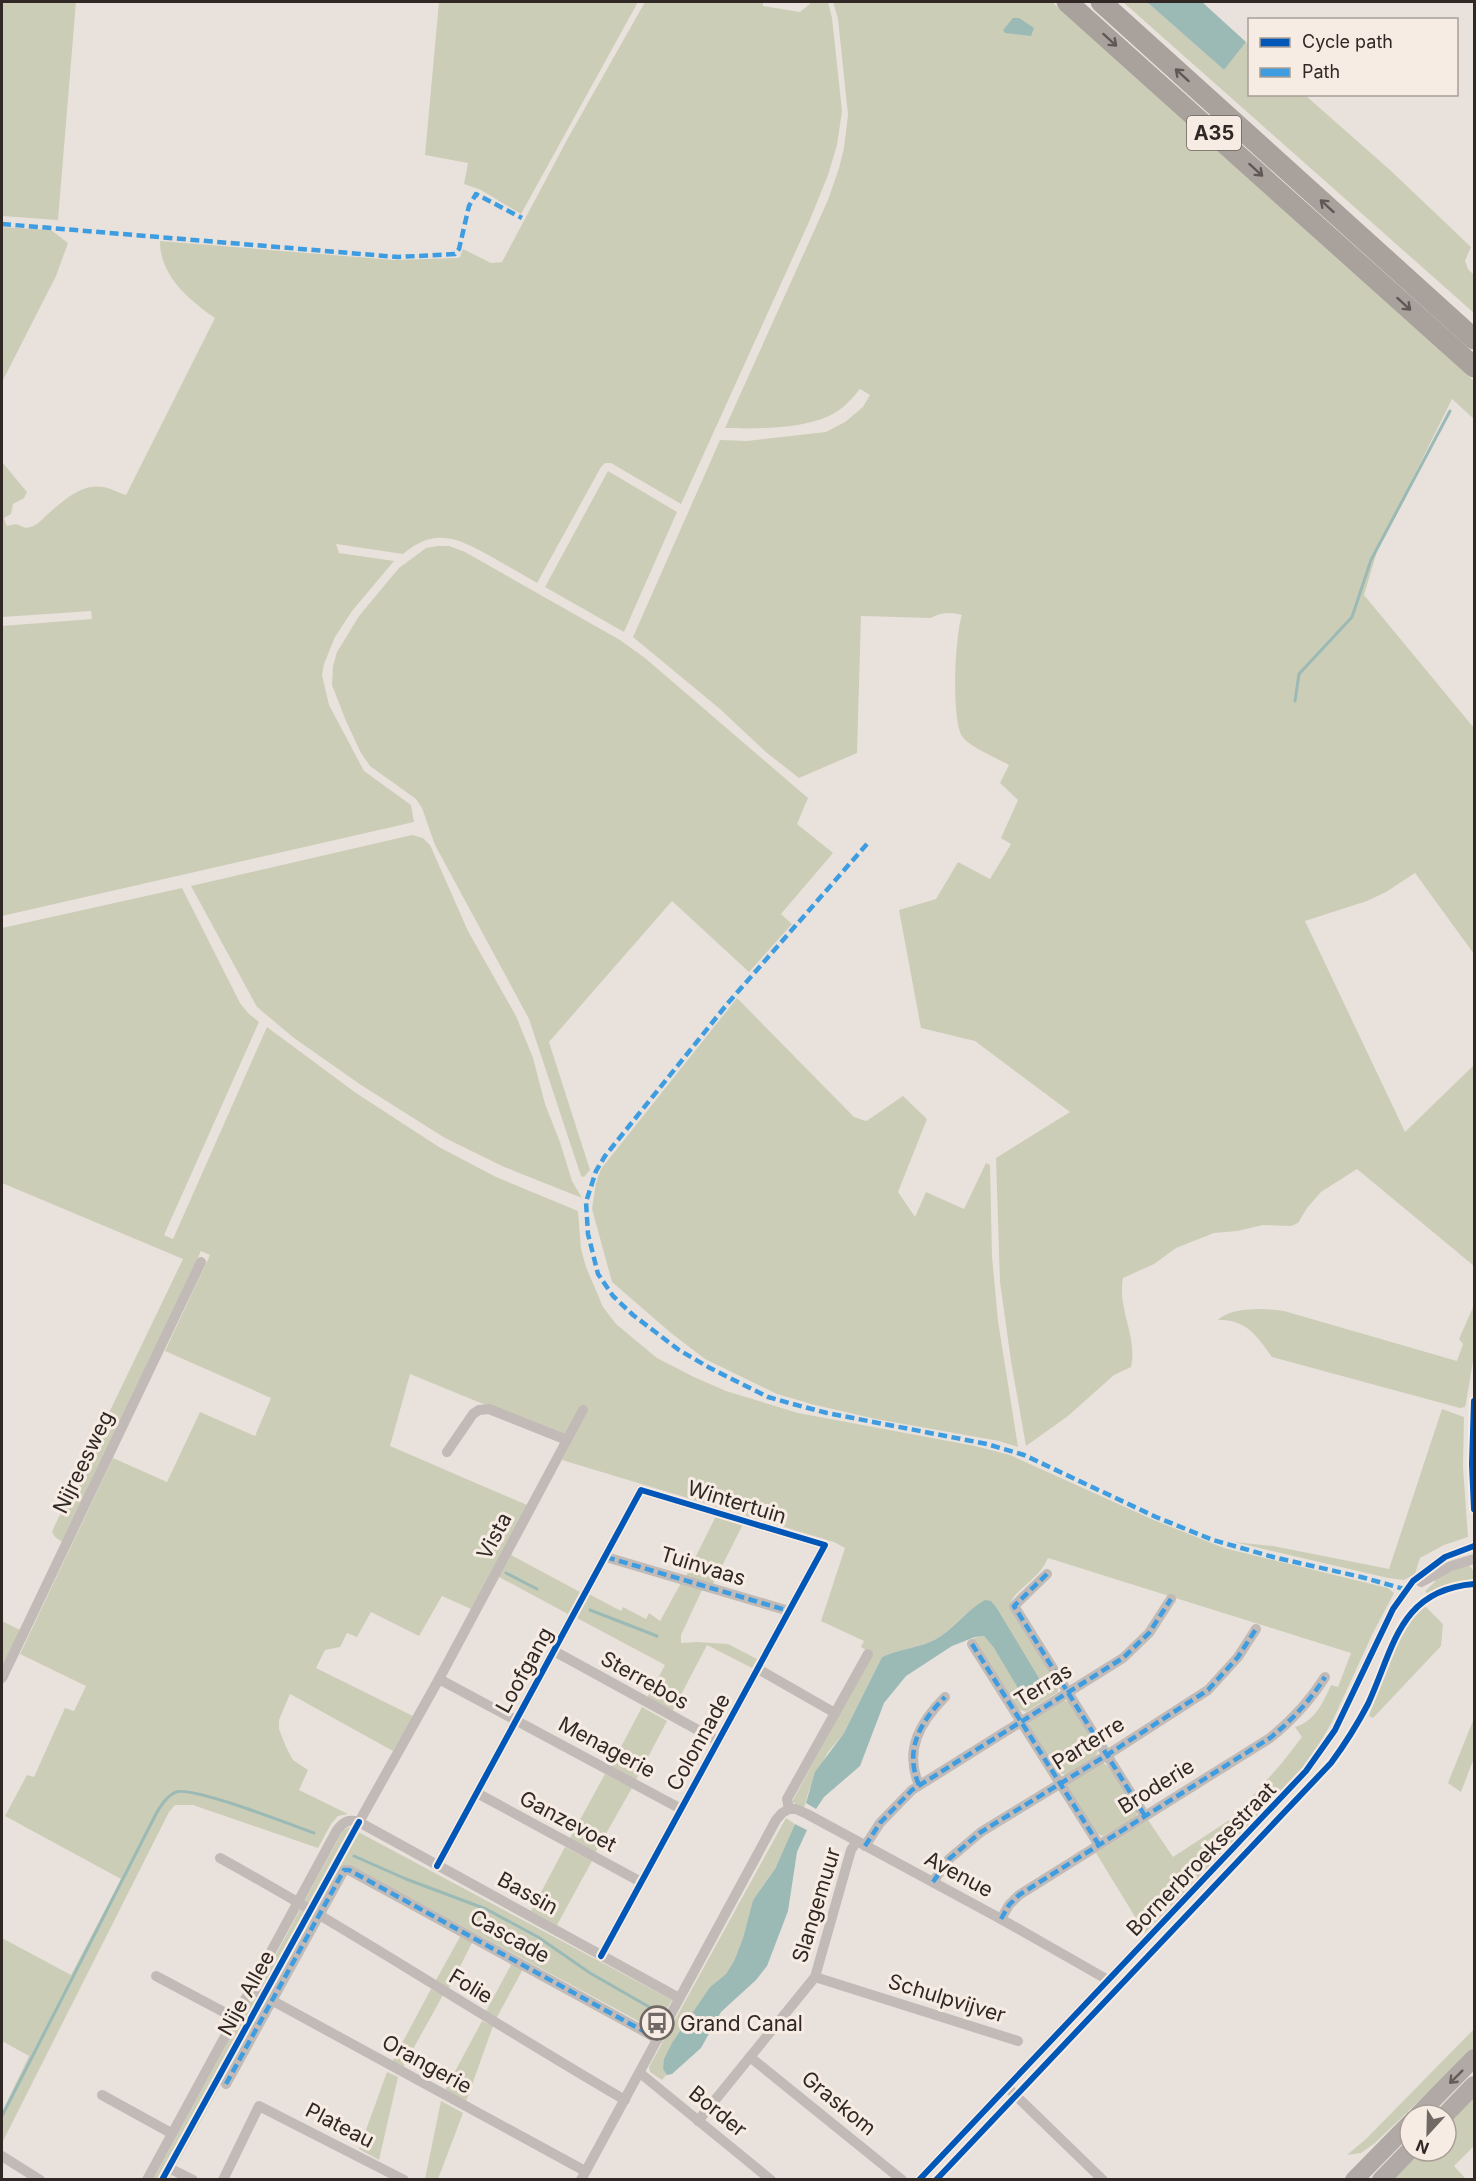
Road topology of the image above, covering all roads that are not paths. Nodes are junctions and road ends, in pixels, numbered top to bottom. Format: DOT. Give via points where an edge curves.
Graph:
graph roads {
  1 [pos="1067,2"];
  2 [pos="1101,2"];
  3 [pos="1474,339"];
  4 [pos="1474,367"];
  5 [pos="201,1262"];
  6 [pos="583,1410"];
  7 [pos="567,1440"];
  8 [pos="447,1452"];
  9 [pos="641,1490"];
  10 [pos="825,1545"];
  11 [pos="1474,1546"];
  12 [pos="606,1557"];
  13 [pos="1474,1559"];
  14 [pos="1047,1574"];
  15 [pos="1408,1590"];
  16 [pos="1171,1599"];
  17 [pos="789,1611"];
  18 [pos="1256,1629"];
  19 [pos="972,1644"];
  20 [pos="554,1651"];
  21 [pos="868,1654"];
  22 [pos="758,1669"];
  23 [pos="1325,1677"];
  24 [pos="2,1678"];
  25 [pos="439,1679"];
  26 [pos="1068,1693"];
  27 [pos="945,1697"];
  28 [pos="835,1713"];
  29 [pos="515,1720"];
  30 [pos="1021,1722"];
  31 [pos="718,1741"];
  32 [pos="1107,1755"];
  33 [pos="1060,1783"];
  34 [pos="919,1785"];
  35 [pos="477,1793"];
  36 [pos="681,1809"];
  37 [pos="789,1809"];
  38 [pos="1145,1816"];
  39 [pos="359,1822"];
  40 [pos="861,1843"];
  41 [pos="1098,1845"];
  42 [pos="220,1858"];
  43 [pos="437,1866"];
  44 [pos="344,1870"];
  45 [pos="641,1882"];
  46 [pos="933,1882"];
  47 [pos="298,1901"];
  48 [pos="319,1915"];
  49 [pos="1001,1919"];
  50 [pos="602,1956"];
  51 [pos="156,1976"];
  52 [pos="815,1977"];
  53 [pos="1108,1980"];
  54 [pos="251,1989"];
  55 [pos="679,1998"];
  56 [pos="273,2001"];
  57 [pos="235,2018"];
  58 [pos="658,2039"];
  59 [pos="1018,2041"];
  60 [pos="750,2056"];
  61 [pos="1474,2058"];
  62 [pos="640,2073"];
  63 [pos="226,2084"];
  64 [pos="1474,2085"];
  65 [pos="1007,2087"];
  66 [pos="102,2095"];
  67 [pos="625,2100"];
  68 [pos="1430,2103"];
  69 [pos="1457,2103"];
  70 [pos="698,2121"];
  71 [pos="171,2133"];
  72 [pos="1398,2135"];
  73 [pos="2,2156"];
  74 [pos="1398,2162"];
  75 [pos="169,2168"];
  76 [pos="583,2175"];
  77 [pos="33,2178"];
  78 [pos="147,2180"];
  79 [pos="194,2180"];
  80 [pos="223,2180"];
  81 [pos="404,2180"];
  82 [pos="771,2180"];
  83 [pos="902,2180"];
  84 [pos="919,2180"];
  85 [pos="1103,2180"];
  86 [pos="1354,2180"];
  87 [pos="1381,2180"];
  1 -- 4 [label="highway, A35, one-way"];
  3 -- 2 [label="highway, A35, one-way"];
  5 -- 24 [label="street, Nijreesweg"];
  6 -- 7 [label="street, Vista"];
  7 -- 8 [label="street" via="489,1409 473,1414"];
  7 -- 25 [label="street, Vista"];
  9 -- 10 [label="street, Wintertuin"];
  9 -- 12 [label="street, Loofgang"];
  10 -- 17 [label="street, Colonnade"];
  11 -- 15 [label="street, Bornerbroeksestraat" via="1431,1566"];
  12 -- 17 [label="street, Tuinvaas"];
  12 -- 20 [label="street, Loofgang"];
  13 -- 15 [label="street, Bornerbroeksestraat" via="1450,1566"];
  14 -- 26 [label="street" via="1014,1606"];
  15 -- 53 [label="street, Bornerbroeksestraat" via="1393,1609 1335,1730 1306,1771"];
  16 -- 26 [label="street, Terras" via="1149,1633 1124,1658"];
  17 -- 22 [label="street, Colonnade"];
  18 -- 32 [label="street, Parterre" via="1239,1657 1208,1690"];
  19 -- 30 [label="street"];
  20 -- 29 [label="street, Loofgang"];
  20 -- 31 [label="street, Sterrebos"];
  21 -- 28 [label="street"];
  22 -- 28 [label="street"];
  22 -- 31 [label="street, Colonnade"];
  23 -- 38 [label="street, Broderie" via="1288,1723 1270,1738"];
  25 -- 29 [label="street"];
  25 -- 39 [label="street, Vista"];
  26 -- 30 [label="street, Terras"];
  26 -- 32 [label="street"];
  27 -- 34 [label="street" via="927,1715 913,1748 913,1771"];
  28 -- 37 [label="street" via="788,1799"];
  29 -- 35 [label="street, Loofgang"];
  29 -- 36 [label="street, Menagerie"];
  30 -- 33 [label="street"];
  30 -- 34 [label="street, Terras"];
  31 -- 36 [label="street, Colonnade"];
  32 -- 33 [label="street, Parterre"];
  32 -- 38 [label="street"];
  33 -- 41 [label="street"];
  33 -- 46 [label="street, Parterre" via="981,1832 949,1859"];
  34 -- 40 [label="street, Terras"];
  35 -- 43 [label="street, Loofgang"];
  35 -- 45 [label="street, Ganzevoet"];
  36 -- 45 [label="street, Colonnade"];
  37 -- 40 [label="street, Avenue"];
  37 -- 55 [label="street" via="776,1820"];
  38 -- 41 [label="street, Broderie"];
  39 -- 43 [label="street, Bassin"];
  39 -- 47 [label="street, Nije Allee" via="349,1820 340,1826"];
  40 -- 46 [label="street, Avenue"];
  40 -- 52 [label="street, Slangemuur" via="851,1850"];
  41 -- 49 [label="street, Broderie" via="1019,1895"];
  42 -- 47 [label="street"];
  43 -- 50 [label="street, Bassin"];
  44 -- 48 [label="street, Nije Allee"];
  44 -- 58 [label="street, Cascade"];
  45 -- 50 [label="street, Colonnade"];
  46 -- 49 [label="street, Avenue"];
  47 -- 48 [label="street, Folie"];
  47 -- 54 [label="street, Nije Allee"];
  48 -- 56 [label="street, Nije Allee"];
  48 -- 67 [label="street, Folie"];
  49 -- 53 [label="street, Avenue"];
  50 -- 55 [label="street, Bassin"];
  51 -- 57 [label="street, Nije Allee"];
  52 -- 59 [label="street, Schulpvijver"];
  52 -- 60 [label="street, Slangemuur"];
  53 -- 65 [label="street, Bornerbroeksestraat"];
  54 -- 56 [label="street, Orangerie"];
  54 -- 57 [label="street, Nije Allee"];
  55 -- 58 [label="street"];
  56 -- 63 [label="street, Nije Allee"];
  56 -- 76 [label="street, Orangerie"];
  57 -- 71 [label="street, Nije Allee"];
  58 -- 62 [label="street"];
  60 -- 70 [label="street, Slangemuur"];
  60 -- 83 [label="street, Graskom"];
  61 -- 68 [label="main road, one-way"];
  62 -- 67 [label="street"];
  62 -- 70 [label="street, Border"];
  64 -- 69 [label="main road"];
  65 -- 84 [label="street, Bornerbroeksestraat"];
  65 -- 85 [label="street"];
  66 -- 71 [label="street"];
  67 -- 76 [label="street"];
  70 -- 82 [label="street, Border"];
  71 -- 78 [label="street, Nije Allee"];
  72 -- 86 [label="main road"];
  73 -- 77 [label="street"];
  74 -- 87 [label="main road"];
  75 -- 79 [label="street"];
  80 -- 81 [label="street, Plateau" via="259,2106"];
}
